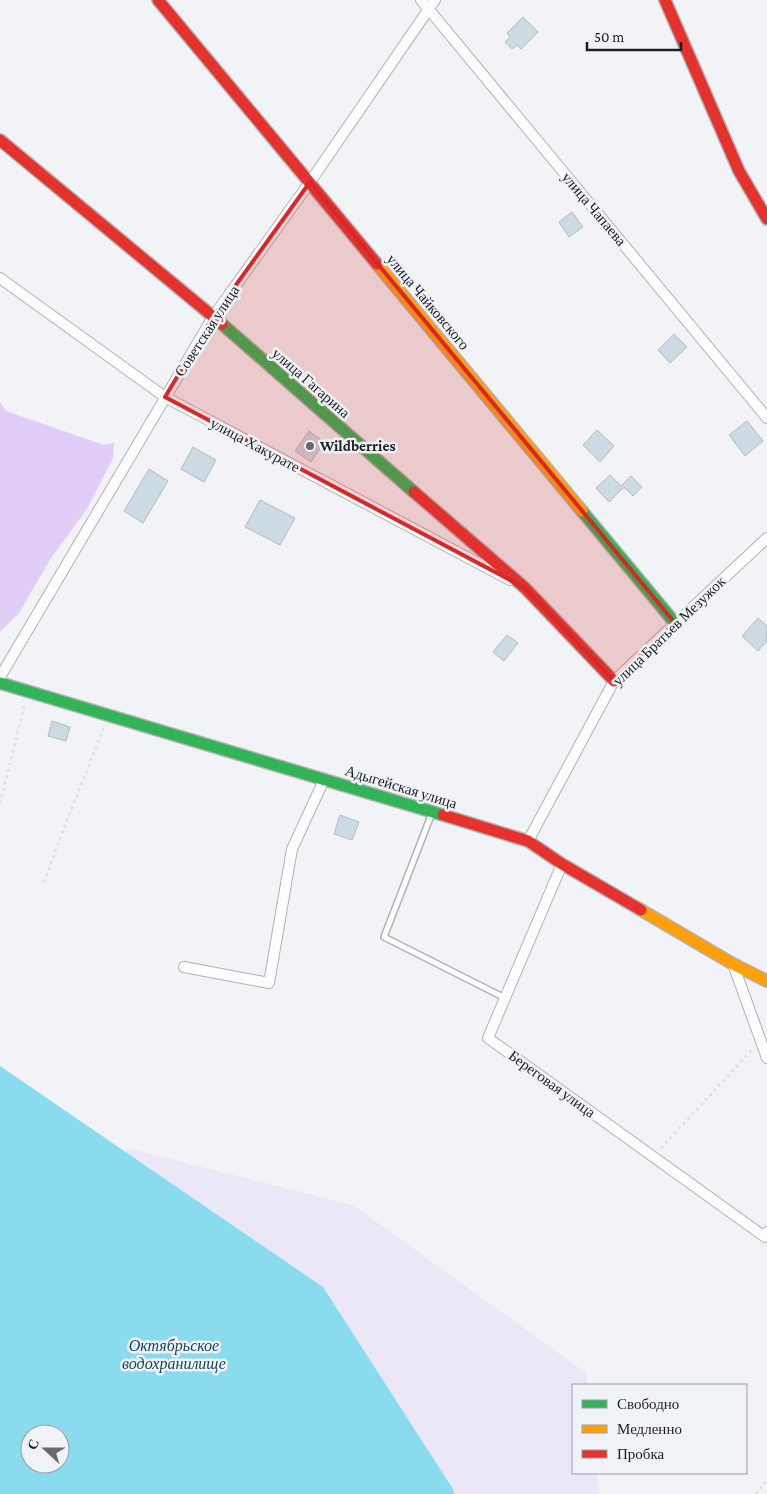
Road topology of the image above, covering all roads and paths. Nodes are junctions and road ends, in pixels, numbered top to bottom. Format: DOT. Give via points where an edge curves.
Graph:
graph roads {
  1 [pos="158,0"];
  2 [pos="420,0"];
  3 [pos="435,0"];
  4 [pos="665,0"];
  5 [pos="428,9"];
  6 [pos="0,140"];
  7 [pos="310,182"];
  8 [pos="767,219"];
  9 [pos="0,278"];
  10 [pos="212,317"];
  11 [pos="165,397"];
  12 [pos="767,418"];
  13 [pos="767,538"];
  14 [pos="525,588"];
  15 [pos="675,623"];
  16 [pos="0,677"];
  17 [pos="614,681"];
  18 [pos="0,683"];
  19 [pos="28,691"];
  20 [pos="109,716"];
  21 [pos="324,780"];
  22 [pos="0,803"];
  23 [pos="432,812"];
  24 [pos="528,841"];
  25 [pos="562,864"];
  26 [pos="44,882"];
  27 [pos="733,964"];
  28 [pos="184,967"];
  29 [pos="767,980"];
  30 [pos="505,998"];
  31 [pos="761,1041"];
  32 [pos="767,1058"];
  33 [pos="654,1158"];
  34 [pos="767,1232"];
  35 [pos="767,1480"];
  36 [pos="756,1494"];
  1 -- 7 [label="street, улица Чайковского"];
  2 -- 5 [label="street, улица Чапаева"];
  3 -- 5 [label="street, Советская улица"];
  4 -- 8 [label="street" via="739,171"];
  5 -- 7 [label="street, Советская улица"];
  5 -- 12 [label="street, улица Чапаева"];
  6 -- 10 [label="street, улица Гагарина"];
  7 -- 10 [label="street, Советская улица"];
  7 -- 15 [label="street, улица Чайковского"];
  9 -- 11 [label="street, улица Хакурате"];
  10 -- 11 [label="street, Советская улица"];
  10 -- 14 [label="street, улица Гагарина"];
  11 -- 14 [label="street, улица Хакурате"];
  11 -- 16 [label="street, Советская улица"];
  13 -- 15 [label="street, улица Братьев Мезужок"];
  14 -- 17 [label="street, улица Гагарина"];
  15 -- 17 [label="street, улица Братьев Мезужок"];
  17 -- 24 [label="street, улица Братьев Мезужок"];
  18 -- 19 [label="street, Адыгейская улица"];
  19 -- 20 [label="street, Адыгейская улица"];
  19 -- 22 [label="path"];
  20 -- 21 [label="street, Адыгейская улица"];
  20 -- 26 [label="path"];
  21 -- 23 [label="street, Адыгейская улица"];
  21 -- 28 [label="street" via="292,849 269,983"];
  23 -- 24 [label="street, Адыгейская улица"];
  23 -- 30 [label="lane" via="384,937"];
  24 -- 25 [label="street, Адыгейская улица"];
  25 -- 27 [label="street, Адыгейская улица"];
  25 -- 30 [label="street, Береговая улица"];
  27 -- 29 [label="street, Адыгейская улица"];
  27 -- 31 [label="street"];
  30 -- 33 [label="street, Береговая улица" via="488,1038"];
  31 -- 32 [label="street"];
  31 -- 33 [label="path" via="668,1138"];
  33 -- 34 [label="street, Береговая улица" via="765,1237"];
  35 -- 36 [label="path"];
}
